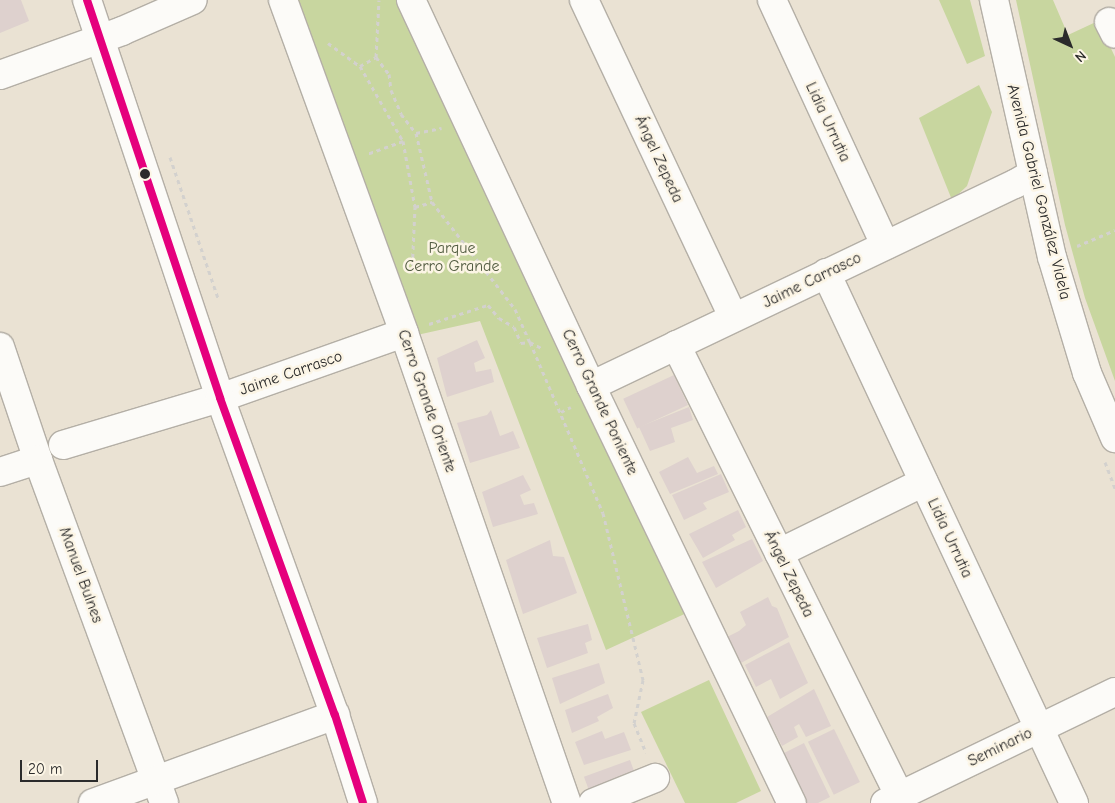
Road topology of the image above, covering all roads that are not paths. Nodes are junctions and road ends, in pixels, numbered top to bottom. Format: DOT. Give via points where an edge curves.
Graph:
graph roads {
  1 [pos="87,0"];
  2 [pos="193,0"];
  3 [pos="283,0"];
  4 [pos="411,0"];
  5 [pos="584,0"];
  6 [pos="772,0"];
  7 [pos="994,0"];
  8 [pos="102,38"];
  9 [pos="0,75"];
  10 [pos="1032,173"];
  11 [pos="885,245"];
  12 [pos="826,273"];
  13 [pos="733,317"];
  14 [pos="404,333"];
  15 [pos="676,345"];
  16 [pos="0,347"];
  17 [pos="591,386"];
  18 [pos="220,398"];
  19 [pos="1115,438"];
  20 [pos="63,446"];
  21 [pos="38,460"];
  22 [pos="0,472"];
  23 [pos="924,482"];
  24 [pos="778,553"];
  25 [pos="1115,692"];
  26 [pos="335,715"];
  27 [pos="1039,729"];
  28 [pos="655,778"];
  29 [pos="160,792"];
  30 [pos="896,801"];
  31 [pos="93,803"];
  32 [pos="363,803"];
  33 [pos="567,803"];
  34 [pos="593,803"];
  35 [pos="792,803"];
  36 [pos="1074,803"];
  1 -- 8 [label="street"];
  2 -- 8 [label="street"];
  3 -- 14 [label="street, Cerro Grande Oriente"];
  4 -- 17 [label="street, Cerro Grande Poniente"];
  5 -- 13 [label="street, Ángel Zepeda"];
  6 -- 11 [label="street, Lidia Urrutia"];
  7 -- 10 [label="street, Avenida Gabriel González Videla"];
  8 -- 9 [label="street"];
  8 -- 18 [label="street"];
  10 -- 11 [label="street, Jaime Carrasco"];
  10 -- 19 [label="street, Avenida Gabriel González Videla" via="1052,257 1087,373"];
  11 -- 12 [label="street, Jaime Carrasco"];
  12 -- 13 [label="street, Jaime Carrasco"];
  12 -- 23 [label="street, Lidia Urrutia"];
  13 -- 15 [label="street, Jaime Carrasco"];
  14 -- 18 [label="street, Jaime Carrasco"];
  14 -- 33 [label="street, Cerro Grande Oriente"];
  15 -- 17 [label="street, Jaime Carrasco"];
  15 -- 24 [label="street, Ángel Zepeda"];
  16 -- 21 [label="street, Manuel Bulnes"];
  17 -- 35 [label="street, Cerro Grande Poniente"];
  18 -- 20 [label="street, Jaime Carrasco"];
  18 -- 26 [label="street"];
  21 -- 22 [label="street"];
  21 -- 29 [label="street, Manuel Bulnes"];
  23 -- 24 [label="street"];
  23 -- 27 [label="street, Lidia Urrutia"];
  24 -- 30 [label="street, Ángel Zepeda"];
  25 -- 27 [label="street, Seminario"];
  26 -- 29 [label="street"];
  26 -- 32 [label="street"];
  27 -- 30 [label="street, Seminario"];
  27 -- 36 [label="street, Lidia Urrutia"];
  28 -- 34 [label="street"];
  29 -- 31 [label="street"];
}
